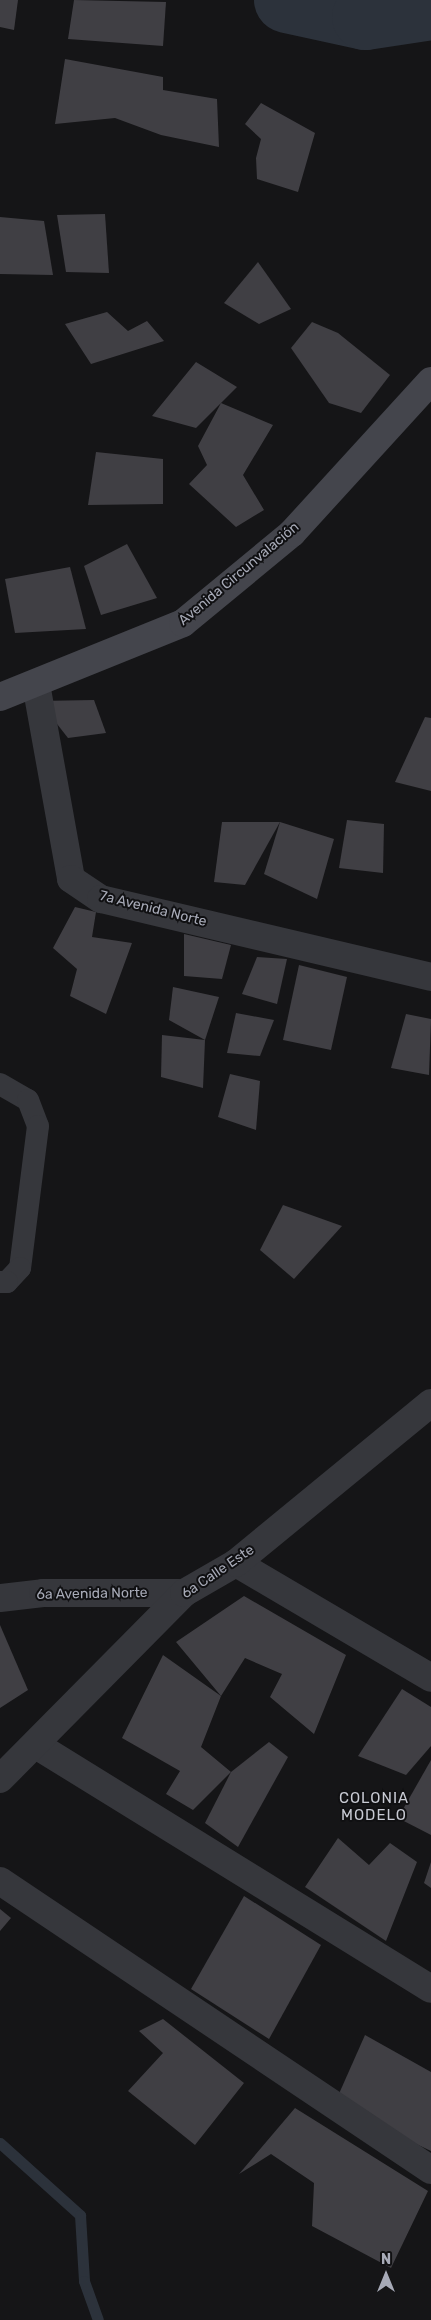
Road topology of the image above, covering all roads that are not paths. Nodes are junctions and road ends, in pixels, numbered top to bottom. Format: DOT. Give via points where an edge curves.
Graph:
graph roads {
  1 [pos="431,381"];
  2 [pos="36,684"];
  3 [pos="0,697"];
  4 [pos="431,978"];
  5 [pos="0,1084"];
  6 [pos="0,1282"];
  7 [pos="431,1403"];
  8 [pos="236,1563"];
  9 [pos="184,1593"];
  10 [pos="0,1598"];
  11 [pos="431,1678"];
  12 [pos="36,1745"];
  13 [pos="0,1780"];
  14 [pos="0,1881"];
  15 [pos="431,1989"];
  16 [pos="431,2170"];
  1 -- 2 [label="street, Avenida Circunvalación" via="292,534 183,623"];
  2 -- 3 [label="street, Avenida Circunvalación"];
  2 -- 4 [label="street, 7a Avenida Norte" via="71,879 101,898"];
  5 -- 6 [label="lane" via="28,1100 38,1126 20,1268 7,1282"];
  7 -- 8 [label="street, 6a Calle Este"];
  8 -- 9 [label="street, 6a Calle Este"];
  8 -- 11 [label="street"];
  9 -- 10 [label="street, 6a Avenida Norte" via="43,1593"];
  9 -- 12 [label="street, 6a Calle Este"];
  12 -- 13 [label="street, 6a Calle Este"];
  12 -- 15 [label="street"];
  14 -- 16 [label="street"];
}
